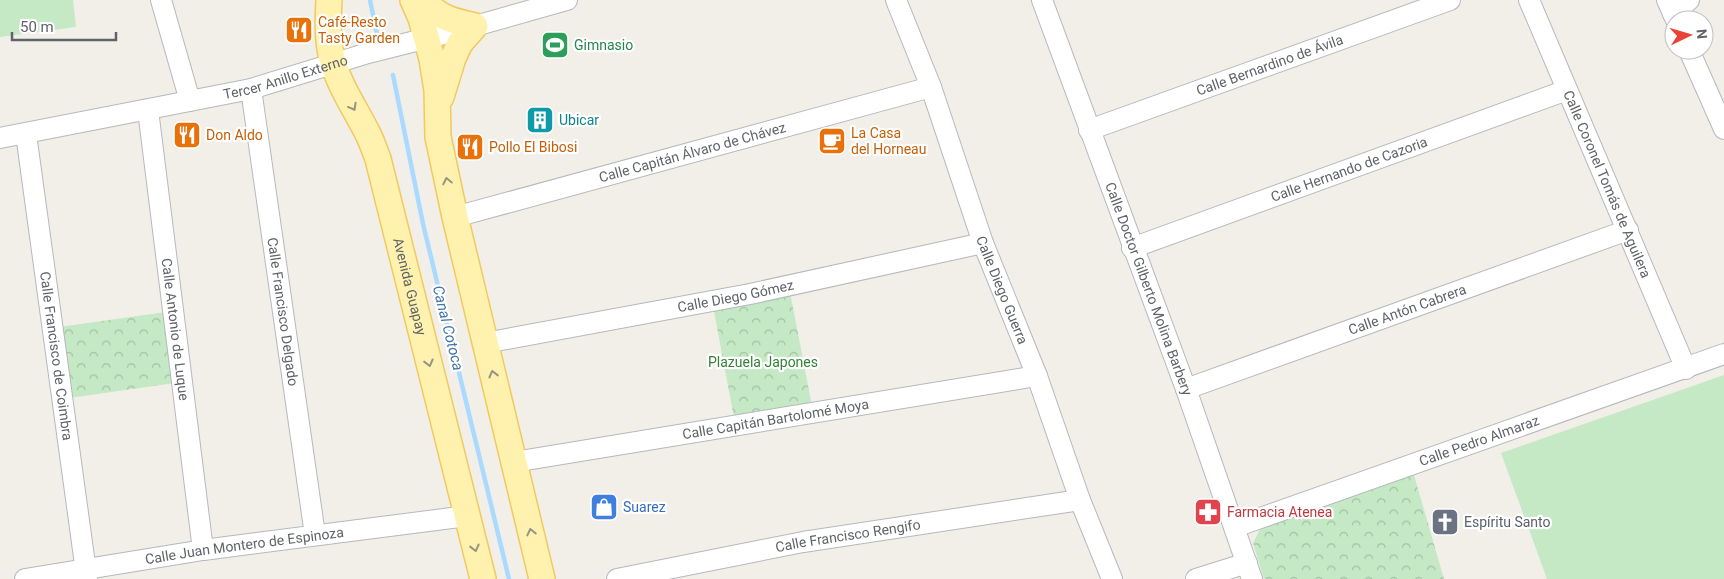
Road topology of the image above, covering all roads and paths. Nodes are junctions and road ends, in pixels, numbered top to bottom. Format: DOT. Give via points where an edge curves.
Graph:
graph roads {
  1 [pos="162,0"];
  2 [pos="329,0"];
  3 [pos="413,0"];
  4 [pos="423,0"];
  5 [pos="567,0"];
  6 [pos="896,0"];
  7 [pos="1450,0"];
  8 [pos="1529,0"];
  9 [pos="1689,0"];
  10 [pos="1048,2"];
  11 [pos="1674,10"];
  12 [pos="475,26"];
  13 [pos="426,37"];
  14 [pos="1693,60"];
  15 [pos="333,63"];
  16 [pos="931,88"];
  17 [pos="251,89"];
  18 [pos="1567,90"];
  19 [pos="190,101"];
  20 [pos="437,109"];
  21 [pos="148,110"];
  22 [pos="1724,129"];
  23 [pos="1089,130"];
  24 [pos="26,134"];
  25 [pos="0,138"];
  26 [pos="455,217"];
  27 [pos="1628,230"];
  28 [pos="984,243"];
  29 [pos="1132,248"];
  30 [pos="486,343"];
  31 [pos="1724,354"];
  32 [pos="1686,369"];
  33 [pos="1037,376"];
  34 [pos="1186,389"];
  35 [pos="514,462"];
  36 [pos="1080,500"];
  37 [pos="467,516"];
  38 [pos="1235,527"];
  39 [pos="315,535"];
  40 [pos="203,550"];
  41 [pos="1249,571"];
  42 [pos="86,574"];
  43 [pos="24,579"];
  44 [pos="483,579"];
  45 [pos="542,579"];
  46 [pos="617,579"];
  47 [pos="1112,579"];
  48 [pos="1196,579"];
  1 -- 19 [label="street"];
  2 -- 15 [label="main road, Avenida Guapay" via="329,43"];
  3 -- 13 [label="main road"];
  4 -- 12 [label="main road" via="432,10 450,20"];
  5 -- 12 [label="street, Tercer Anillo Externo"];
  6 -- 16 [label="street, Calle Diego Guerra"];
  7 -- 23 [label="street, Calle Bernardino de Ávila"];
  8 -- 18 [label="street, Calle Coronel Tomás de Aguilera"];
  9 -- 11 [label="street"];
  10 -- 23 [label="street, Calle Doctor Gilberto Molina Barbery"];
  12 -- 13 [label="street, Tercer Anillo Externo"];
  12 -- 20 [label="main road" via="460,43 453,58"];
  13 -- 15 [label="street, Tercer Anillo Externo"];
  13 -- 20 [label="main road" via="435,73"];
  14 -- 22 [label="street"];
  15 -- 17 [label="street, Tercer Anillo Externo"];
  15 -- 37 [label="main road, Avenida Guapay, one-way" via="378,159"];
  16 -- 26 [label="street, Calle Capitán Álvaro de Chávez"];
  16 -- 28 [label="street, Calle Diego Guerra"];
  17 -- 19 [label="street, Tercer Anillo Externo"];
  17 -- 39 [label="street, Calle Francisco Delgado"];
  18 -- 27 [label="street, Calle Coronel Tomás de Aguilera"];
  18 -- 29 [label="street, Calle Hernando de Cazoria"];
  19 -- 21 [label="street, Tercer Anillo Externo"];
  26 -- 20 [label="main road, one-way" via="438,138"];
  21 -- 24 [label="street, Tercer Anillo Externo"];
  21 -- 40 [label="street, Calle Antonio de Luque"];
  23 -- 29 [label="street, Calle Doctor Gilberto Molina Barbery"];
  24 -- 25 [label="street, Tercer Anillo Externo"];
  24 -- 42 [label="street, Calle Francisco de Coimbra"];
  26 -- 30 [label="main road"];
  27 -- 32 [label="street, Calle Coronel Tomás de Aguilera"];
  27 -- 34 [label="street, Calle Antón Cabrera"];
  28 -- 30 [label="street, Calle Diego Gómez" via="750,294"];
  28 -- 33 [label="street, Calle Diego Guerra"];
  29 -- 34 [label="street, Calle Doctor Gilberto Molina Barbery"];
  35 -- 30 [label="main road, one-way"];
  31 -- 32 [label="street, Calle Pedro Almaraz"];
  32 -- 38 [label="street, Calle Pedro Almaraz"];
  33 -- 35 [label="street, Calle Capitán Bartolomé Moya"];
  33 -- 36 [label="street, Calle Diego Guerra"];
  34 -- 38 [label="street, Calle Doctor Gilberto Molina Barbery"];
  45 -- 35 [label="main road, one-way"];
  36 -- 46 [label="street, Calle Francisco Rengifo" via="803,542"];
  36 -- 47 [label="street, Calle Diego Guerra"];
  37 -- 39 [label="street, Calle Juan Montero de Espinoza"];
  37 -- 44 [label="main road, Avenida Guapay, one-way"];
  38 -- 41 [label="street, Calle Doctor Gilberto Molina Barbery"];
  39 -- 40 [label="street, Calle Juan Montero de Espinoza"];
  40 -- 42 [label="street, Calle Juan Montero de Espinoza"];
  41 -- 48 [label="street"];
  42 -- 43 [label="street, Calle Juan Montero de Espinoza"];
}
